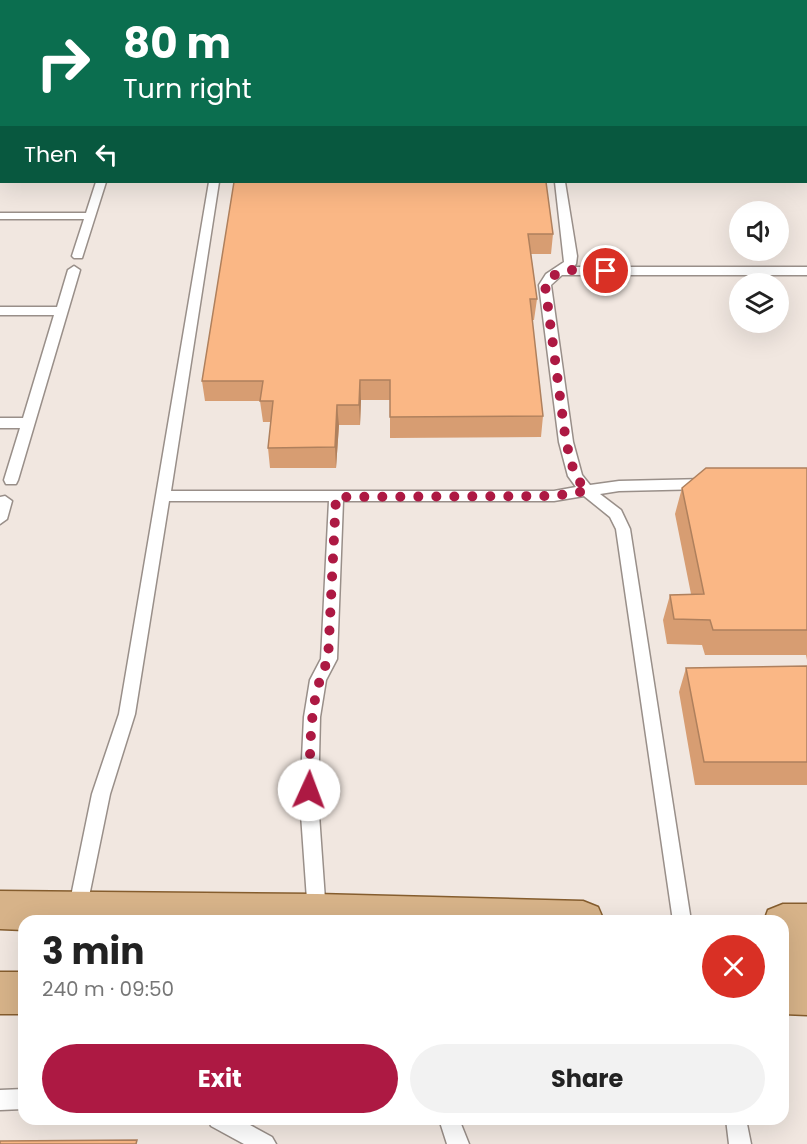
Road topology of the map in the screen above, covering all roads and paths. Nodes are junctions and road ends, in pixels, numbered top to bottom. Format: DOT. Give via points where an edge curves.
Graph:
graph roads {
  1 [pos="101,183"];
  2 [pos="214,183"];
  3 [pos="560,183"];
  4 [pos="0,216"];
  5 [pos="90,216"];
  6 [pos="78,256"];
  7 [pos="74,270"];
  8 [pos="561,271"];
  9 [pos="807,271"];
  10 [pos="0,311"];
  11 [pos="62,311"];
  12 [pos="0,423"];
  13 [pos="29,423"];
  14 [pos="11,480"];
  15 [pos="715,484"];
  16 [pos="587,491"];
  17 [pos="161,496"];
  18 [pos="336,497"];
  19 [pos="5,501"];
  20 [pos="0,519"];
  21 [pos="0,910"];
  22 [pos="77,911"];
  23 [pos="317,914"];
  24 [pos="355,915"];
  25 [pos="681,915"];
  26 [pos="789,924"];
  27 [pos="807,924"];
  28 [pos="789,956"];
  29 [pos="807,956"];
  30 [pos="0,993"];
  31 [pos="18,993"];
  32 [pos="789,993"];
  33 [pos="807,994"];
  34 [pos="0,1100"];
  35 [pos="18,1100"];
  36 [pos="229,1125"];
  37 [pos="451,1125"];
  38 [pos="737,1125"];
  39 [pos="265,1144"];
  40 [pos="458,1144"];
  41 [pos="740,1144"];
  1 -- 5 [label="lane"];
  2 -- 17 [label="lane"];
  3 -- 8 [label="lane" via="571,256 570,264"];
  4 -- 5 [label="lane"];
  5 -- 6 [label="lane"];
  7 -- 11 [label="lane"];
  8 -- 9 [label="lane"];
  8 -- 16 [label="lane" via="550,276 545,285 566,442 575,476"];
  10 -- 11 [label="lane"];
  11 -- 13 [label="lane"];
  12 -- 13 [label="lane"];
  13 -- 14 [label="lane"];
  15 -- 16 [label="lane" via="646,484"];
  16 -- 18 [label="lane" via="554,496"];
  16 -- 25 [label="lane" via="616,513 623,530"];
  17 -- 18 [label="lane"];
  17 -- 22 [label="lane" via="127,714 101,794"];
  18 -- 23 [label="lane" via="328,660 318,680 312,717 309,800"];
  19 -- 20 [label="lane"];
  21 -- 22 [label="main road"];
  22 -- 23 [label="main road"];
  23 -- 24 [label="main road"];
  26 -- 27 [label="main road"];
  28 -- 29 [label="main road"];
  30 -- 31 [label="main road"];
  32 -- 33 [label="main road"];
  34 -- 35 [label="lane"];
  36 -- 39 [label="lane"];
  37 -- 40 [label="lane"];
  38 -- 41 [label="lane"];
}
